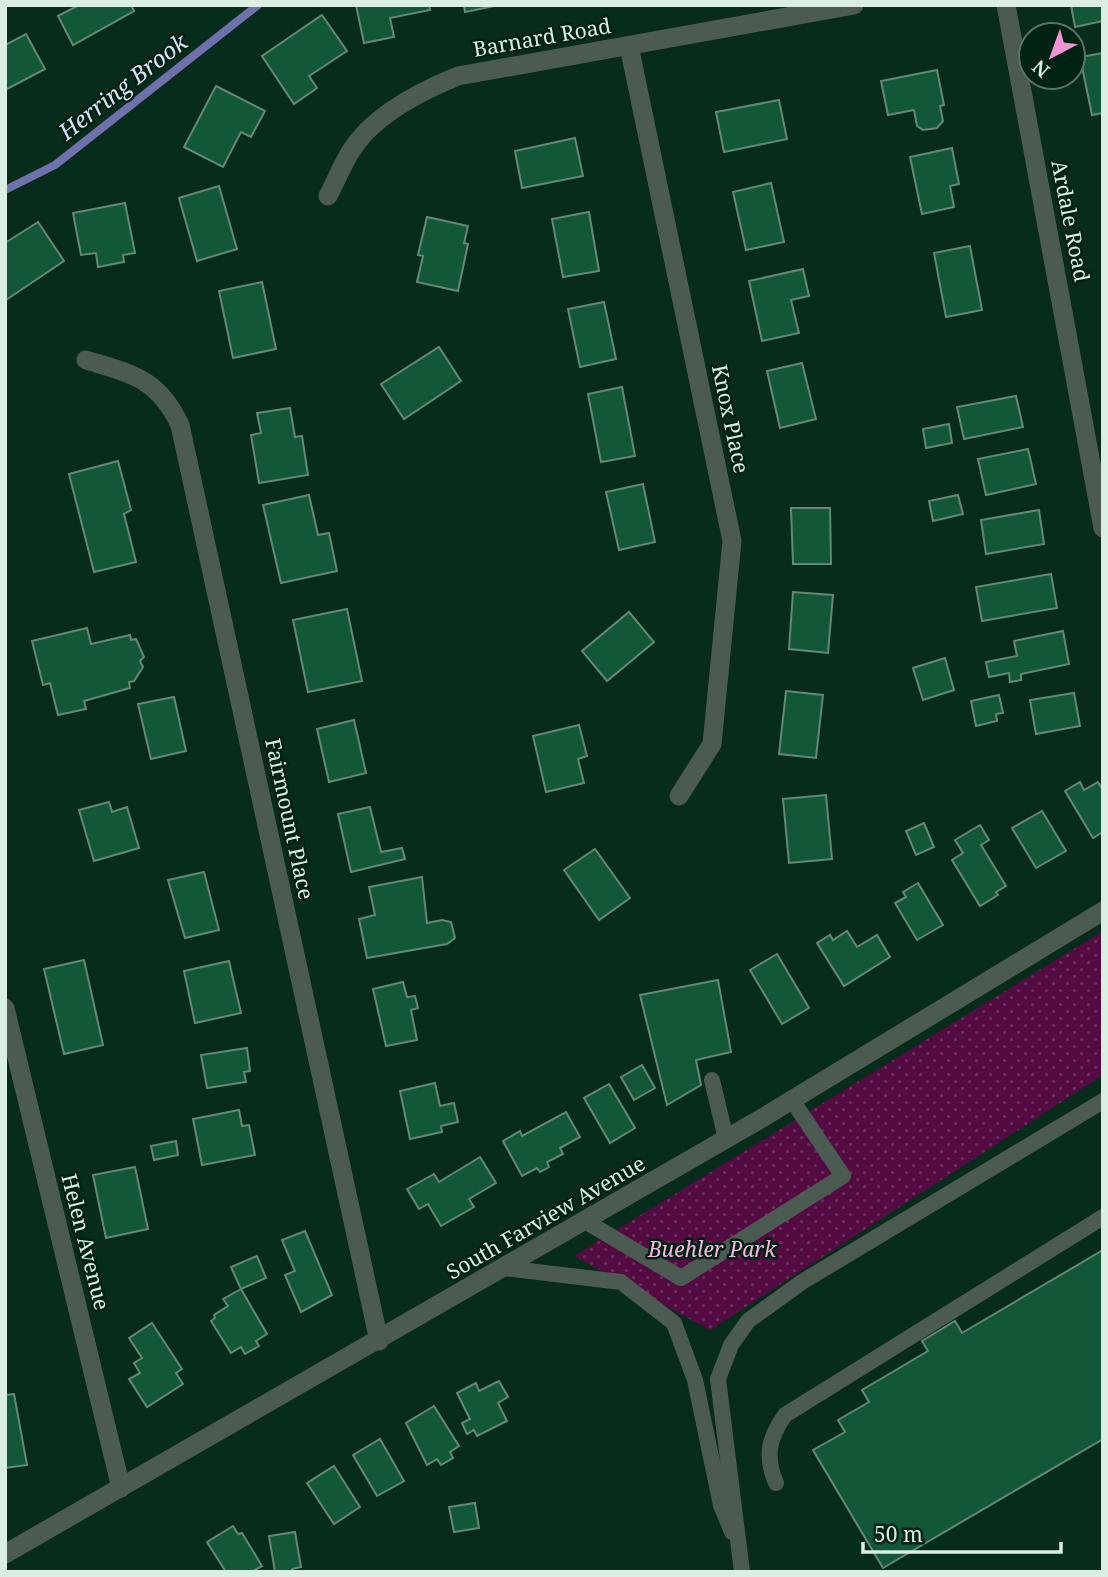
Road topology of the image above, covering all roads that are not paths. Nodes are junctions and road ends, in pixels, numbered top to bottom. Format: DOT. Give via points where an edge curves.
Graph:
graph roads {
  1 [pos="854,5"];
  2 [pos="1006,5"];
  3 [pos="629,46"];
  4 [pos="328,195"];
  5 [pos="86,360"];
  6 [pos="1103,528"];
  7 [pos="678,796"];
  8 [pos="1103,911"];
  9 [pos="5,1008"];
  10 [pos="712,1080"];
  11 [pos="792,1100"];
  12 [pos="1103,1101"];
  13 [pos="726,1139"];
  14 [pos="1103,1217"];
  15 [pos="586,1221"];
  16 [pos="503,1268"];
  17 [pos="379,1341"];
  18 [pos="776,1483"];
  19 [pos="121,1488"];
  20 [pos="737,1545"];
  21 [pos="5,1554"];
  22 [pos="742,1572"];
  1 -- 3 [label="street, Barnard Road"];
  2 -- 6 [label="street, Ardale Road"];
  3 -- 4 [label="street, Barnard Road" via="458,76 425,90 385,116 352,149"];
  3 -- 7 [label="street, Knox Place" via="732,541 712,744"];
  5 -- 17 [label="street, Fairmount Place" via="139,376 158,389 180,425"];
  8 -- 11 [label="street, South Farview Avenue"];
  9 -- 19 [label="street, Helen Avenue"];
  10 -- 13 [label="lane"];
  11 -- 13 [label="street, South Farview Avenue"];
  11 -- 15 [label="lane" via="843,1175 681,1278"];
  12 -- 20 [label="lane" via="802,1282 748,1321 731,1345 718,1379"];
  13 -- 15 [label="street, South Farview Avenue"];
  14 -- 18 [label="lane" via="785,1415 769,1446 768,1464"];
  15 -- 16 [label="street, South Farview Avenue"];
  16 -- 17 [label="street, South Farview Avenue"];
  16 -- 20 [label="lane" via="621,1282 674,1323 695,1380 721,1505"];
  17 -- 19 [label="street, South Farview Avenue"];
  19 -- 21 [label="street, South Farview Avenue"];
  20 -- 22 [label="lane"];
}
